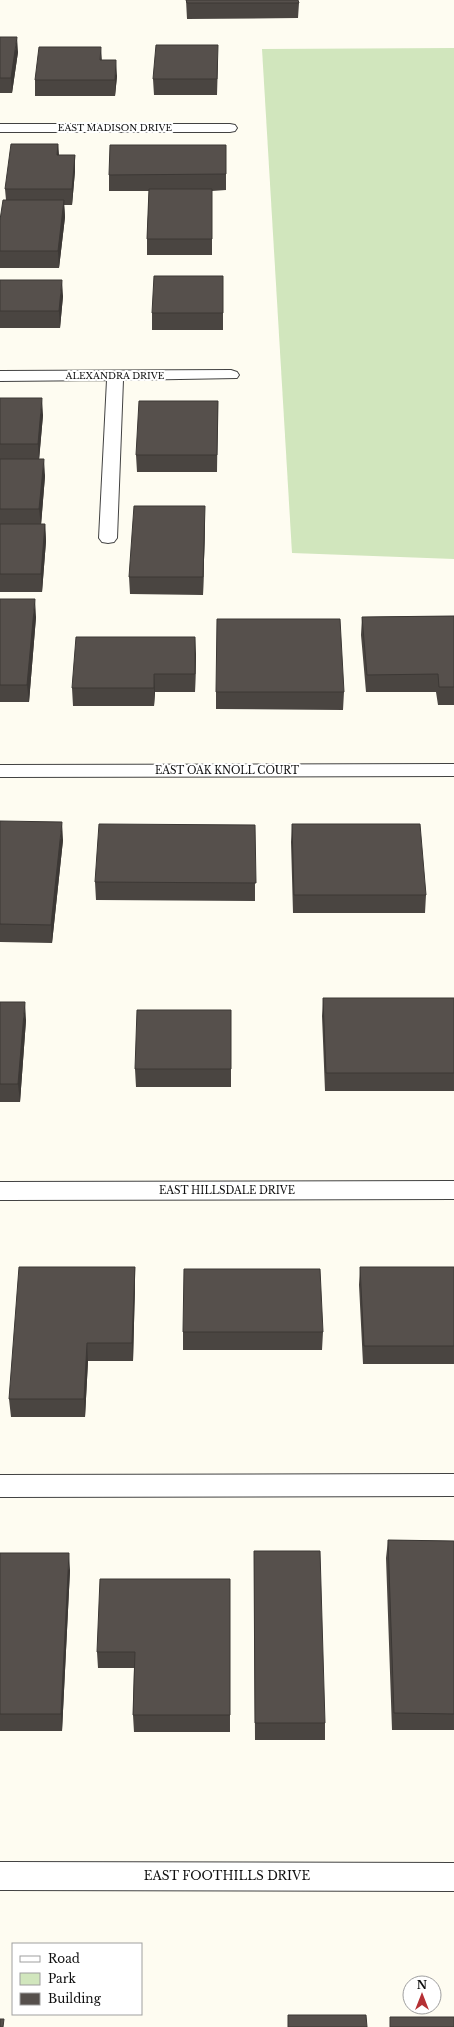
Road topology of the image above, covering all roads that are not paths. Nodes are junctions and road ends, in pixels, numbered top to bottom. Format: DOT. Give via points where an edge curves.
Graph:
graph roads {
  1 [pos="0,128"];
  2 [pos="230,128"];
  3 [pos="230,375"];
  4 [pos="0,376"];
  5 [pos="115,376"];
  6 [pos="108,538"];
  7 [pos="454,770"];
  8 [pos="0,771"];
  9 [pos="454,1190"];
  10 [pos="0,1191"];
  11 [pos="454,1485"];
  12 [pos="0,1486"];
  13 [pos="0,1876"];
  14 [pos="454,1877"];
  1 -- 2 [label="street, EAST MADISON DRIVE"];
  3 -- 5 [label="street, ALEXANDRA DRIVE"];
  4 -- 5 [label="street, ALEXANDRA DRIVE"];
  5 -- 6 [label="street"];
  7 -- 8 [label="street, EAST OAK KNOLL COURT"];
  9 -- 10 [label="street, EAST HILLSDALE DRIVE"];
  11 -- 12 [label="street"];
  13 -- 14 [label="street, EAST FOOTHILLS DRIVE"];
}
